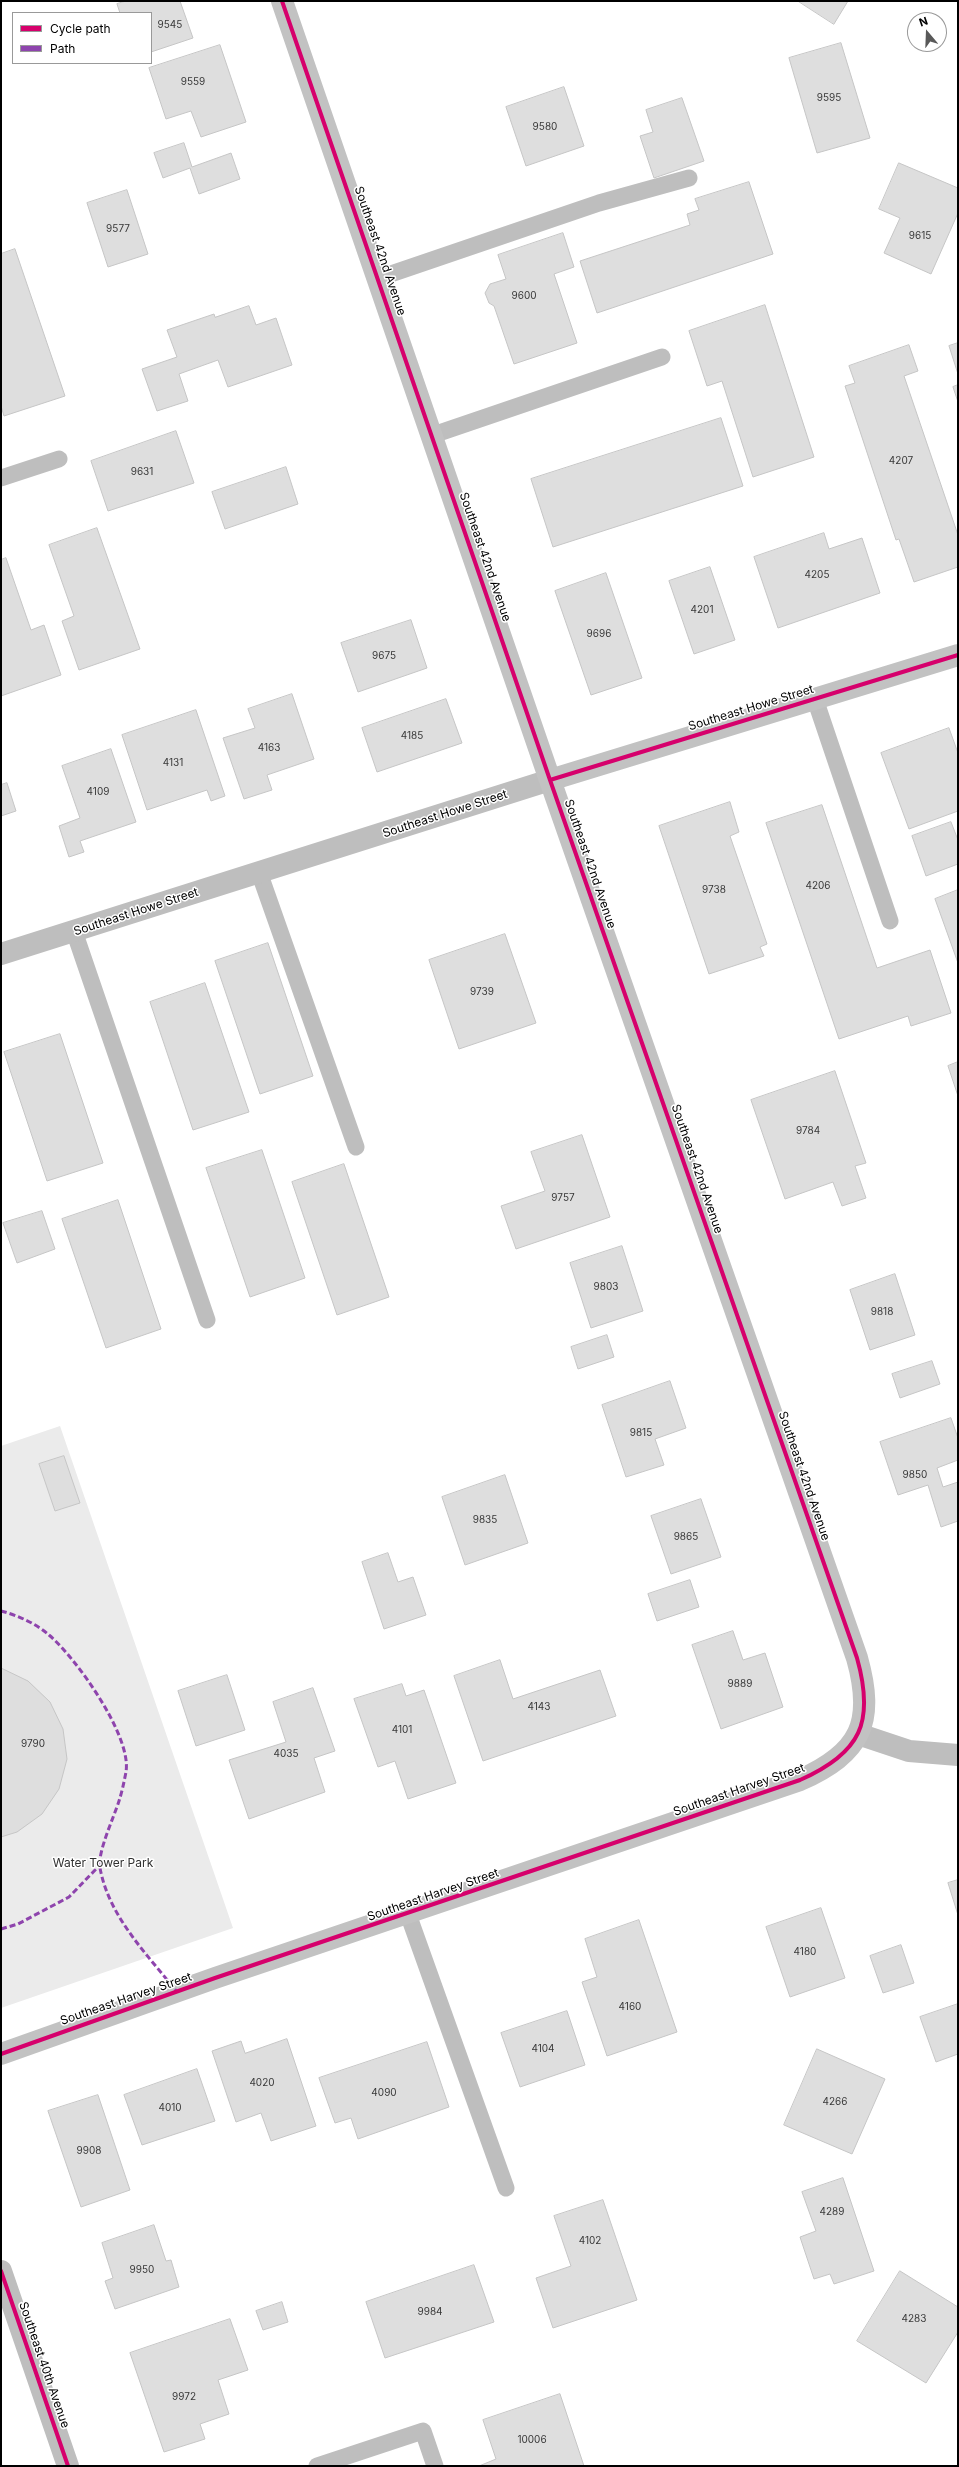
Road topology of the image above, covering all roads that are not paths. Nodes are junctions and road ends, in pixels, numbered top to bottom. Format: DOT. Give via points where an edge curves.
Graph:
graph roads {
  1 [pos="282,1"];
  2 [pos="689,178"];
  3 [pos="379,278"];
  4 [pos="662,357"];
  5 [pos="432,435"];
  6 [pos="59,459"];
  7 [pos="1,478"];
  8 [pos="958,655"];
  9 [pos="815,699"];
  10 [pos="550,780"];
  11 [pos="259,872"];
  12 [pos="890,921"];
  13 [pos="74,931"];
  14 [pos="1,954"];
  15 [pos="356,1147"];
  16 [pos="207,1320"];
  17 [pos="858,1734"];
  18 [pos="958,1755"];
  19 [pos="408,1914"];
  20 [pos="1,2054"];
  21 [pos="506,2188"];
  22 [pos="1,2271"];
  23 [pos="68,2466"];
  24 [pos="317,2466"];
  25 [pos="435,2466"];
  1 -- 3 [label="street, Southeast 42nd Avenue"];
  2 -- 3 [label="lane" via="592,206"];
  3 -- 5 [label="street, Southeast 42nd Avenue"];
  4 -- 5 [label="lane"];
  5 -- 10 [label="street, Southeast 42nd Avenue"];
  6 -- 7 [label="lane"];
  8 -- 9 [label="street, Southeast Howe Street"];
  9 -- 10 [label="street, Southeast Howe Street"];
  9 -- 12 [label="lane"];
  10 -- 11 [label="street, Southeast Howe Street"];
  10 -- 17 [label="street, Southeast 42nd Avenue" via="857,1658 865,1702 864,1717"];
  11 -- 13 [label="street, Southeast Howe Street"];
  11 -- 15 [label="lane"];
  13 -- 14 [label="street, Southeast Howe Street"];
  13 -- 16 [label="lane"];
  17 -- 18 [label="street" via="909,1751"];
  17 -- 19 [label="street, Southeast Harvey Street" via="836,1760 821,1771 800,1780"];
  19 -- 20 [label="street, Southeast Harvey Street" via="215,1978"];
  19 -- 21 [label="lane"];
  22 -- 23 [label="street, Southeast 40th Avenue"];
  24 -- 25 [label="lane" via="423,2431"];
}
